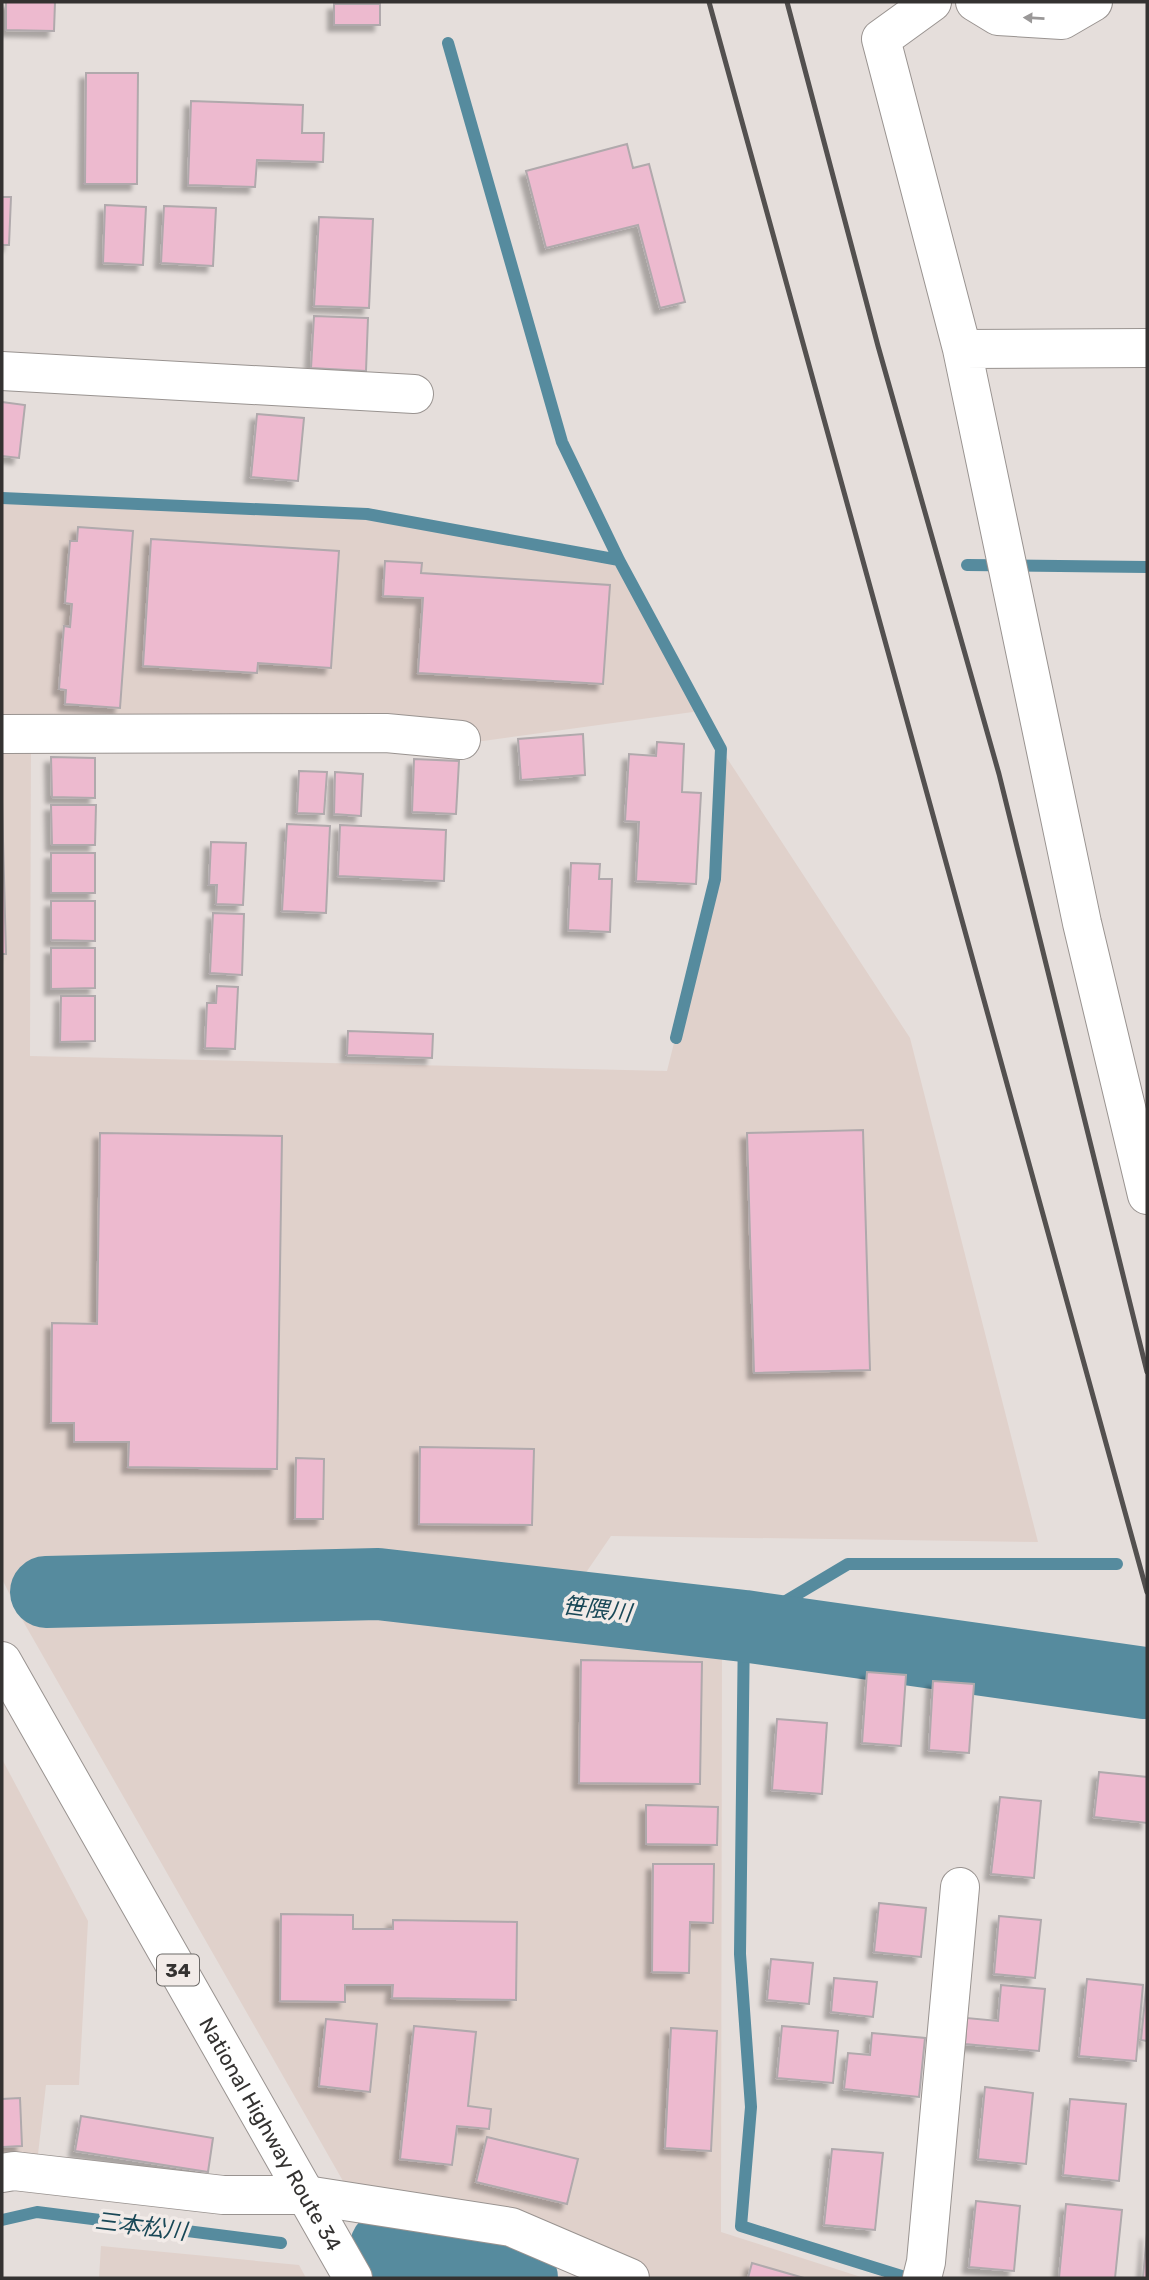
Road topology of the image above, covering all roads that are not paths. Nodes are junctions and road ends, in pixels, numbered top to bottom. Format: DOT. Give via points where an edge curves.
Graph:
graph roads {
  1 [pos="932,2"];
  2 [pos="975,2"];
  3 [pos="1093,2"];
  4 [pos="1147,348"];
  5 [pos="962,349"];
  6 [pos="2,371"];
  7 [pos="414,394"];
  8 [pos="2,734"];
  9 [pos="461,740"];
  10 [pos="1147,1195"];
  11 [pos="2,1661"];
  12 [pos="960,1887"];
  13 [pos="2,2173"];
  14 [pos="306,2195"];
  15 [pos="924,2270"];
  16 [pos="353,2278"];
  17 [pos="630,2278"];
  1 -- 5 [label="main road" via="881,38"];
  3 -- 2 [label="main road, one-way" via="1062,20 998,16"];
  4 -- 5 [label="main road"];
  5 -- 10 [label="main road" via="1082,923"];
  6 -- 7 [label="main road"];
  8 -- 9 [label="main road" via="386,733"];
  11 -- 14 [label="main road, National Highway Route 34 / 34"];
  12 -- 15 [label="main road"];
  13 -- 14 [label="main road" via="223,2195"];
  14 -- 16 [label="main road, National Highway Route 34 / 34"];
  14 -- 17 [label="main road" via="511,2227"];
}
